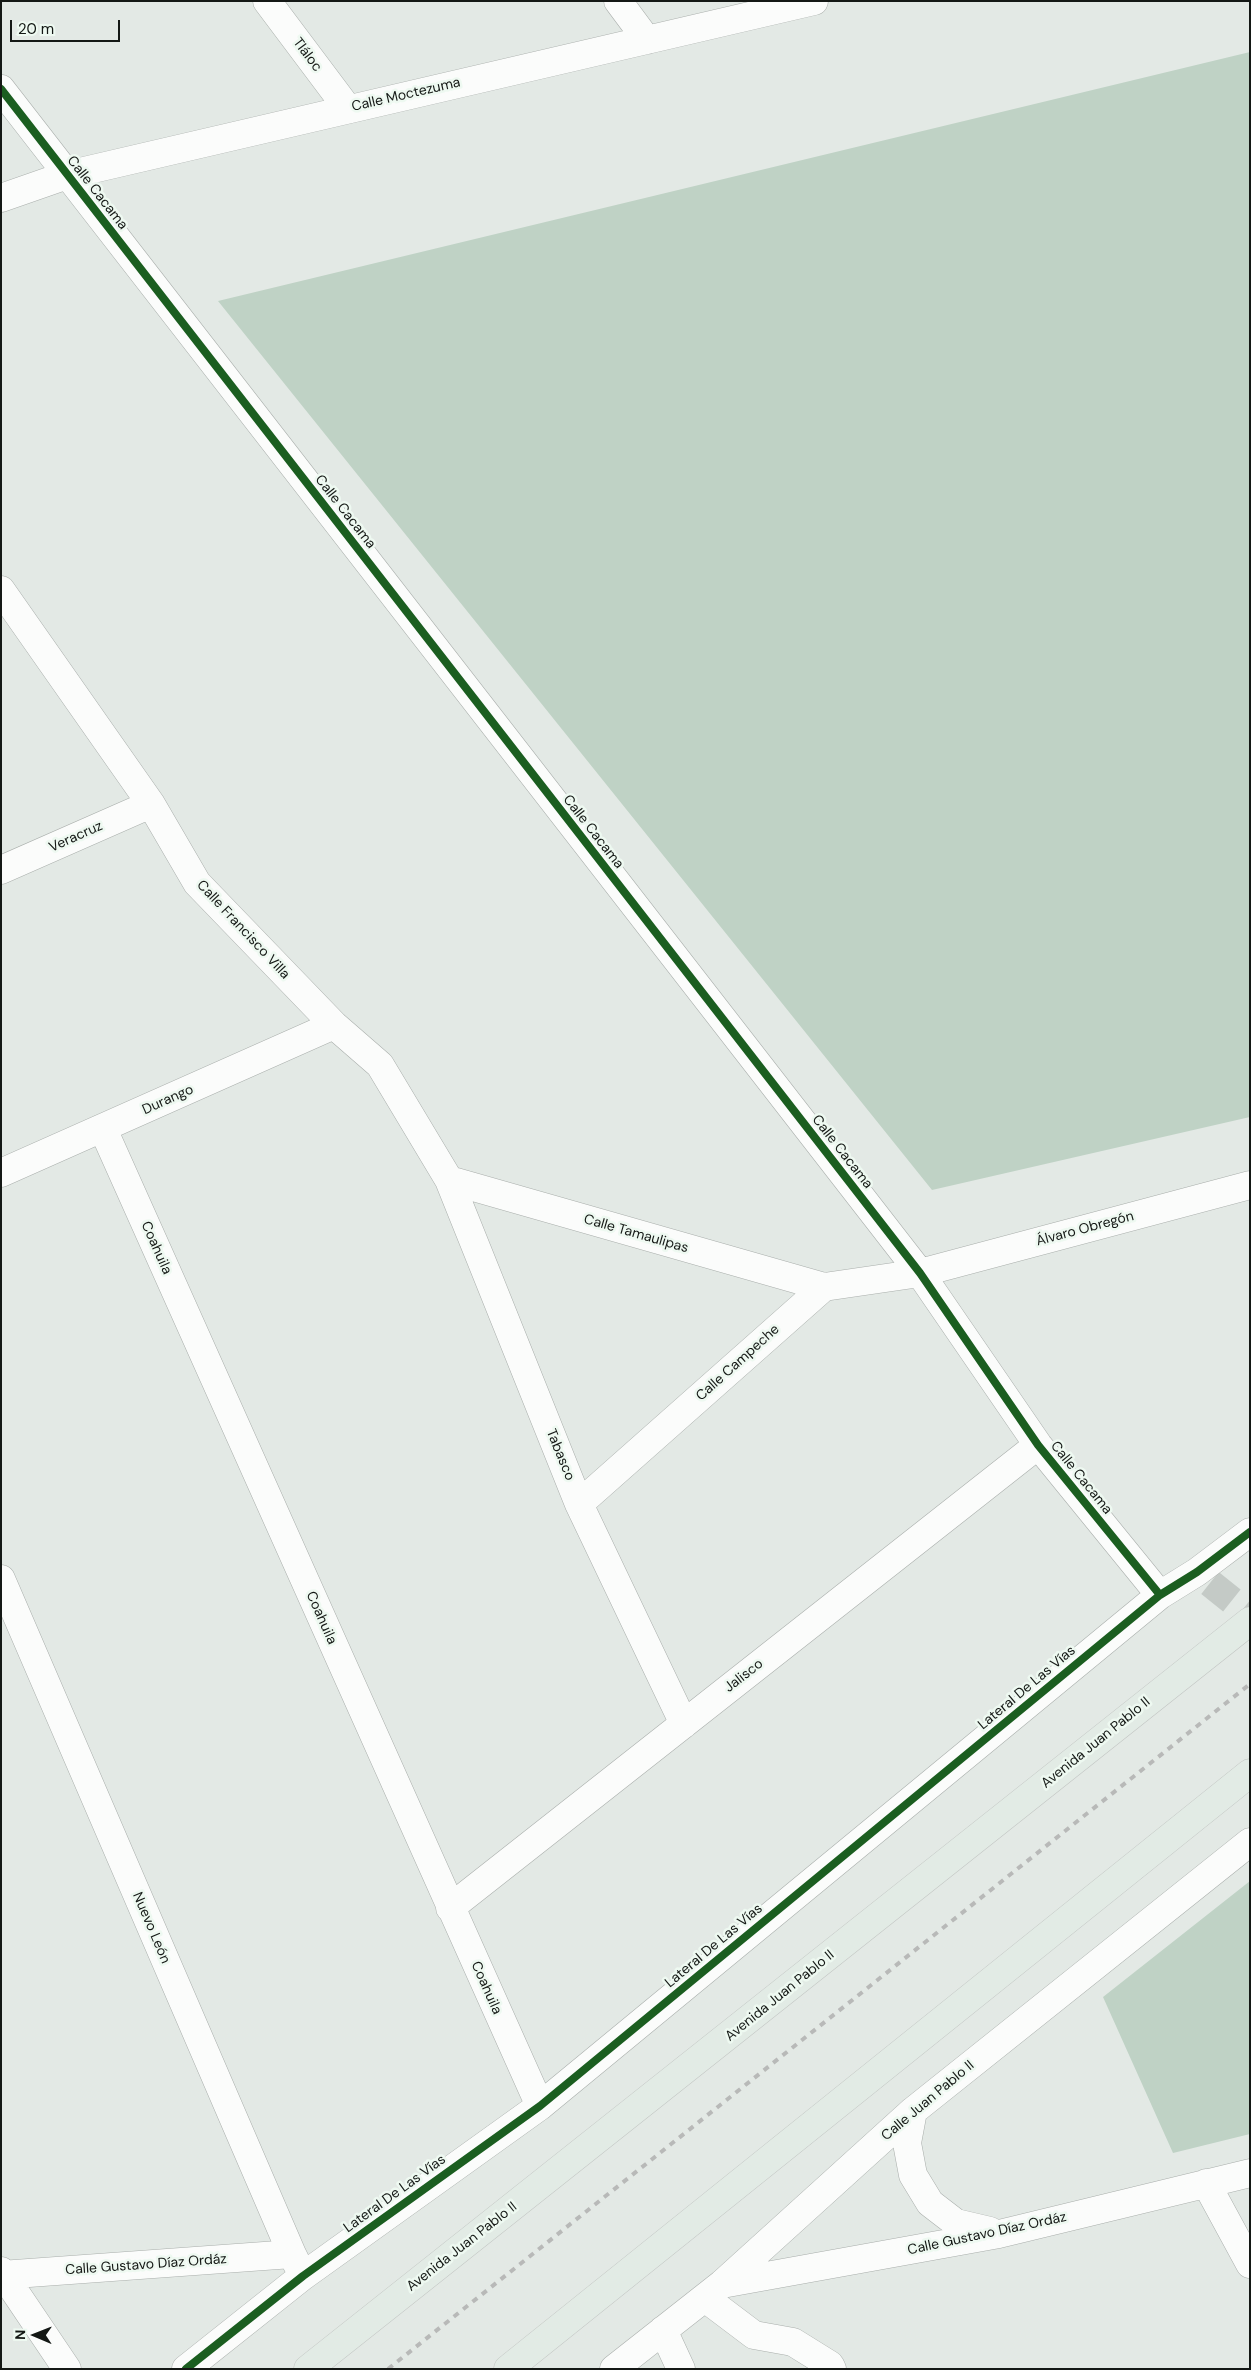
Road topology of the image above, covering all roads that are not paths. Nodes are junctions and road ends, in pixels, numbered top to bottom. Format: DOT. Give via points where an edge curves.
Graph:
graph roads {
  1 [pos="267,1"];
  2 [pos="618,1"];
  3 [pos="814,1"];
  4 [pos="646,40"];
  5 [pos="1,89"];
  6 [pos="348,109"];
  7 [pos="67,175"];
  8 [pos="1,198"];
  9 [pos="1,590"];
  10 [pos="151,804"];
  11 [pos="1,870"];
  12 [pos="334,1025"];
  13 [pos="103,1129"];
  14 [pos="1,1173"];
  15 [pos="449,1180"];
  16 [pos="1250,1185"];
  17 [pos="920,1273"];
  18 [pos="824,1287"];
  19 [pos="1038,1445"];
  20 [pos="579,1504"];
  21 [pos="1250,1532"];
  22 [pos="1,1580"];
  23 [pos="1160,1595"];
  24 [pos="1250,1621"];
  25 [pos="684,1724"];
  26 [pos="1250,1773"];
  27 [pos="1250,1842"];
  28 [pos="450,1908"];
  29 [pos="540,2106"];
  30 [pos="913,2111"];
  31 [pos="1250,2173"];
  32 [pos="1206,2183"];
  33 [pos="999,2234"];
  34 [pos="1250,2264"];
  35 [pos="297,2265"];
  36 [pos="2,2274"];
  37 [pos="714,2291"];
  38 [pos="663,2330"];
  39 [pos="67,2369"];
  40 [pos="186,2369"];
  41 [pos="308,2369"];
  42 [pos="508,2369"];
  43 [pos="614,2369"];
  44 [pos="680,2369"];
  45 [pos="832,2369"];
  1 -- 6 [label="street, Tláloc"];
  2 -- 4 [label="street"];
  3 -- 4 [label="street, Calle Moctezuma"];
  4 -- 6 [label="street, Calle Moctezuma"];
  5 -- 7 [label="street, Calle Cacama"];
  6 -- 7 [label="street, Calle Moctezuma"];
  7 -- 8 [label="street, Calle Moctezuma"];
  7 -- 17 [label="street, Calle Cacama"];
  9 -- 10 [label="street, Calle Francisco Villa"];
  10 -- 11 [label="street, Veracruz"];
  10 -- 12 [label="street, Calle Francisco Villa" via="197,883"];
  12 -- 13 [label="street, Durango"];
  12 -- 15 [label="street, Calle Francisco Villa" via="380,1065"];
  13 -- 14 [label="street, Durango"];
  13 -- 28 [label="street, Coahuila"];
  15 -- 18 [label="street, Calle Tamaulipas"];
  15 -- 20 [label="street, Tabasco"];
  16 -- 17 [label="street, Álvaro Obregón"];
  17 -- 18 [label="street"];
  17 -- 19 [label="street, Calle Cacama"];
  18 -- 20 [label="street, Calle Campeche"];
  19 -- 23 [label="street, Calle Cacama"];
  19 -- 25 [label="street, Jalisco"];
  20 -- 25 [label="street, Tabasco"];
  21 -- 23 [label="street, Lateral De Las Vías" via="1204,1578"];
  22 -- 35 [label="street, Nuevo León"];
  23 -- 29 [label="street, Lateral De Las Vías"];
  24 -- 41 [label="main road, Avenida Juan Pablo II"];
  25 -- 28 [label="street, Jalisco"];
  26 -- 42 [label="main road"];
  27 -- 30 [label="street, Calle Juan Pablo II"];
  28 -- 29 [label="street, Coahuila"];
  29 -- 35 [label="street, Lateral De Las Vías"];
  30 -- 33 [label="street" via="907,2143 913,2176 930,2203 956,2223"];
  30 -- 37 [label="street, Calle Juan Pablo II"];
  31 -- 32 [label="street, Calle Gustavo Díaz Ordáz"];
  32 -- 33 [label="street, Calle Gustavo Díaz Ordáz"];
  32 -- 34 [label="street"];
  33 -- 37 [label="street, Calle Gustavo Díaz Ordáz"];
  35 -- 36 [label="street, Calle Gustavo Díaz Ordáz"];
  35 -- 40 [label="street, Lateral De Las Vías"];
  36 -- 39 [label="street"];
  37 -- 38 [label="street, Calle Juan Pablo II"];
  37 -- 45 [label="street" via="754,2335 793,2342 830,2364"];
  38 -- 43 [label="street, Calle Juan Pablo II"];
  38 -- 44 [label="street"];
}
